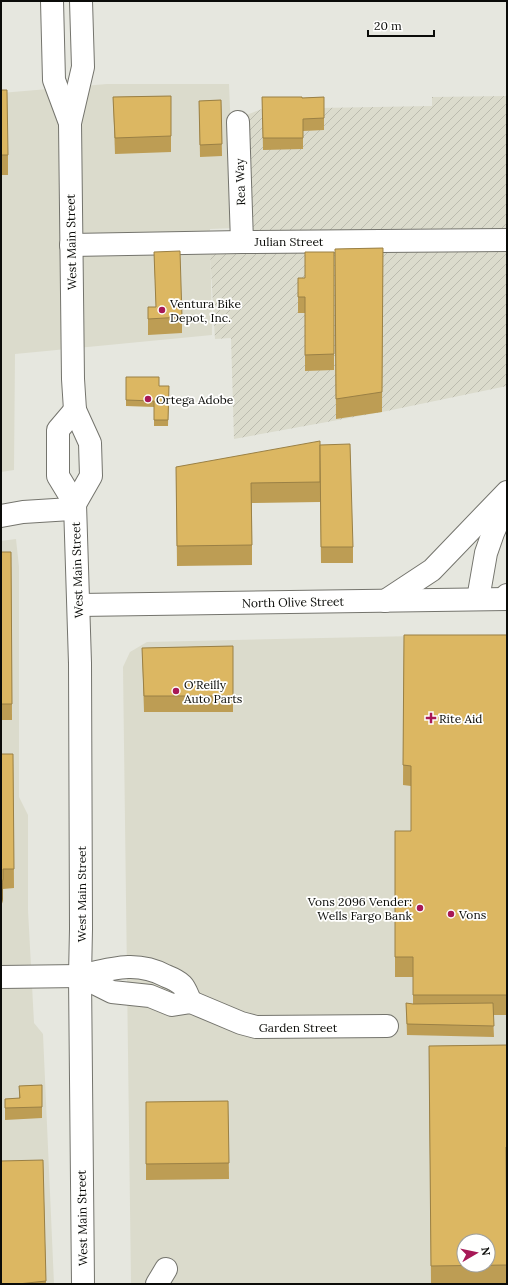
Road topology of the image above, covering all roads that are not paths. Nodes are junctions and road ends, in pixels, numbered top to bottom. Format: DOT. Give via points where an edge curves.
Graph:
graph roads {
  1 [pos="52,1"];
  2 [pos="81,1"];
  3 [pos="238,122"];
  4 [pos="70,123"];
  5 [pos="507,240"];
  6 [pos="242,242"];
  7 [pos="71,245"];
  8 [pos="75,410"];
  9 [pos="507,492"];
  10 [pos="507,501"];
  11 [pos="76,504"];
  12 [pos="1,516"];
  13 [pos="507,595"];
  14 [pos="478,599"];
  15 [pos="507,599"];
  16 [pos="385,601"];
  17 [pos="79,606"];
  18 [pos="80,976"];
  19 [pos="1,977"];
  20 [pos="190,1002"];
  21 [pos="387,1026"];
  22 [pos="83,1284"];
  1 -- 4 [label="main road, West Main Street" via="54,80"];
  2 -- 4 [label="main road, West Main Street" via="82,67"];
  3 -- 6 [label="main road, Rea Way"];
  4 -- 7 [label="main road, West Main Street"];
  5 -- 6 [label="main road, Julian Street"];
  6 -- 7 [label="main road, Julian Street"];
  7 -- 8 [label="main road, West Main Street"];
  8 -- 11 [label="main road, West Main Street" via="90,443 91,476"];
  8 -- 11 [label="main road, West Main Street" via="58,430 58,476"];
  9 -- 16 [label="main road" via="432,570"];
  10 -- 14 [label="main road" via="486,553"];
  11 -- 12 [label="main road" via="71,509"];
  11 -- 17 [label="main road, West Main Street"];
  13 -- 15 [label="main road"];
  14 -- 15 [label="main road, North Olive Street"];
  14 -- 16 [label="main road, North Olive Street"];
  16 -- 17 [label="main road, North Olive Street"];
  17 -- 18 [label="main road, West Main Street"];
  18 -- 19 [label="main road"];
  18 -- 20 [label="main road, Garden Street" via="112,992 150,996 172,1005"];
  18 -- 20 [label="main road" via="123,967 149,968 182,985"];
  18 -- 22 [label="main road, West Main Street"];
  20 -- 21 [label="main road, Garden Street" via="256,1028"];
}
